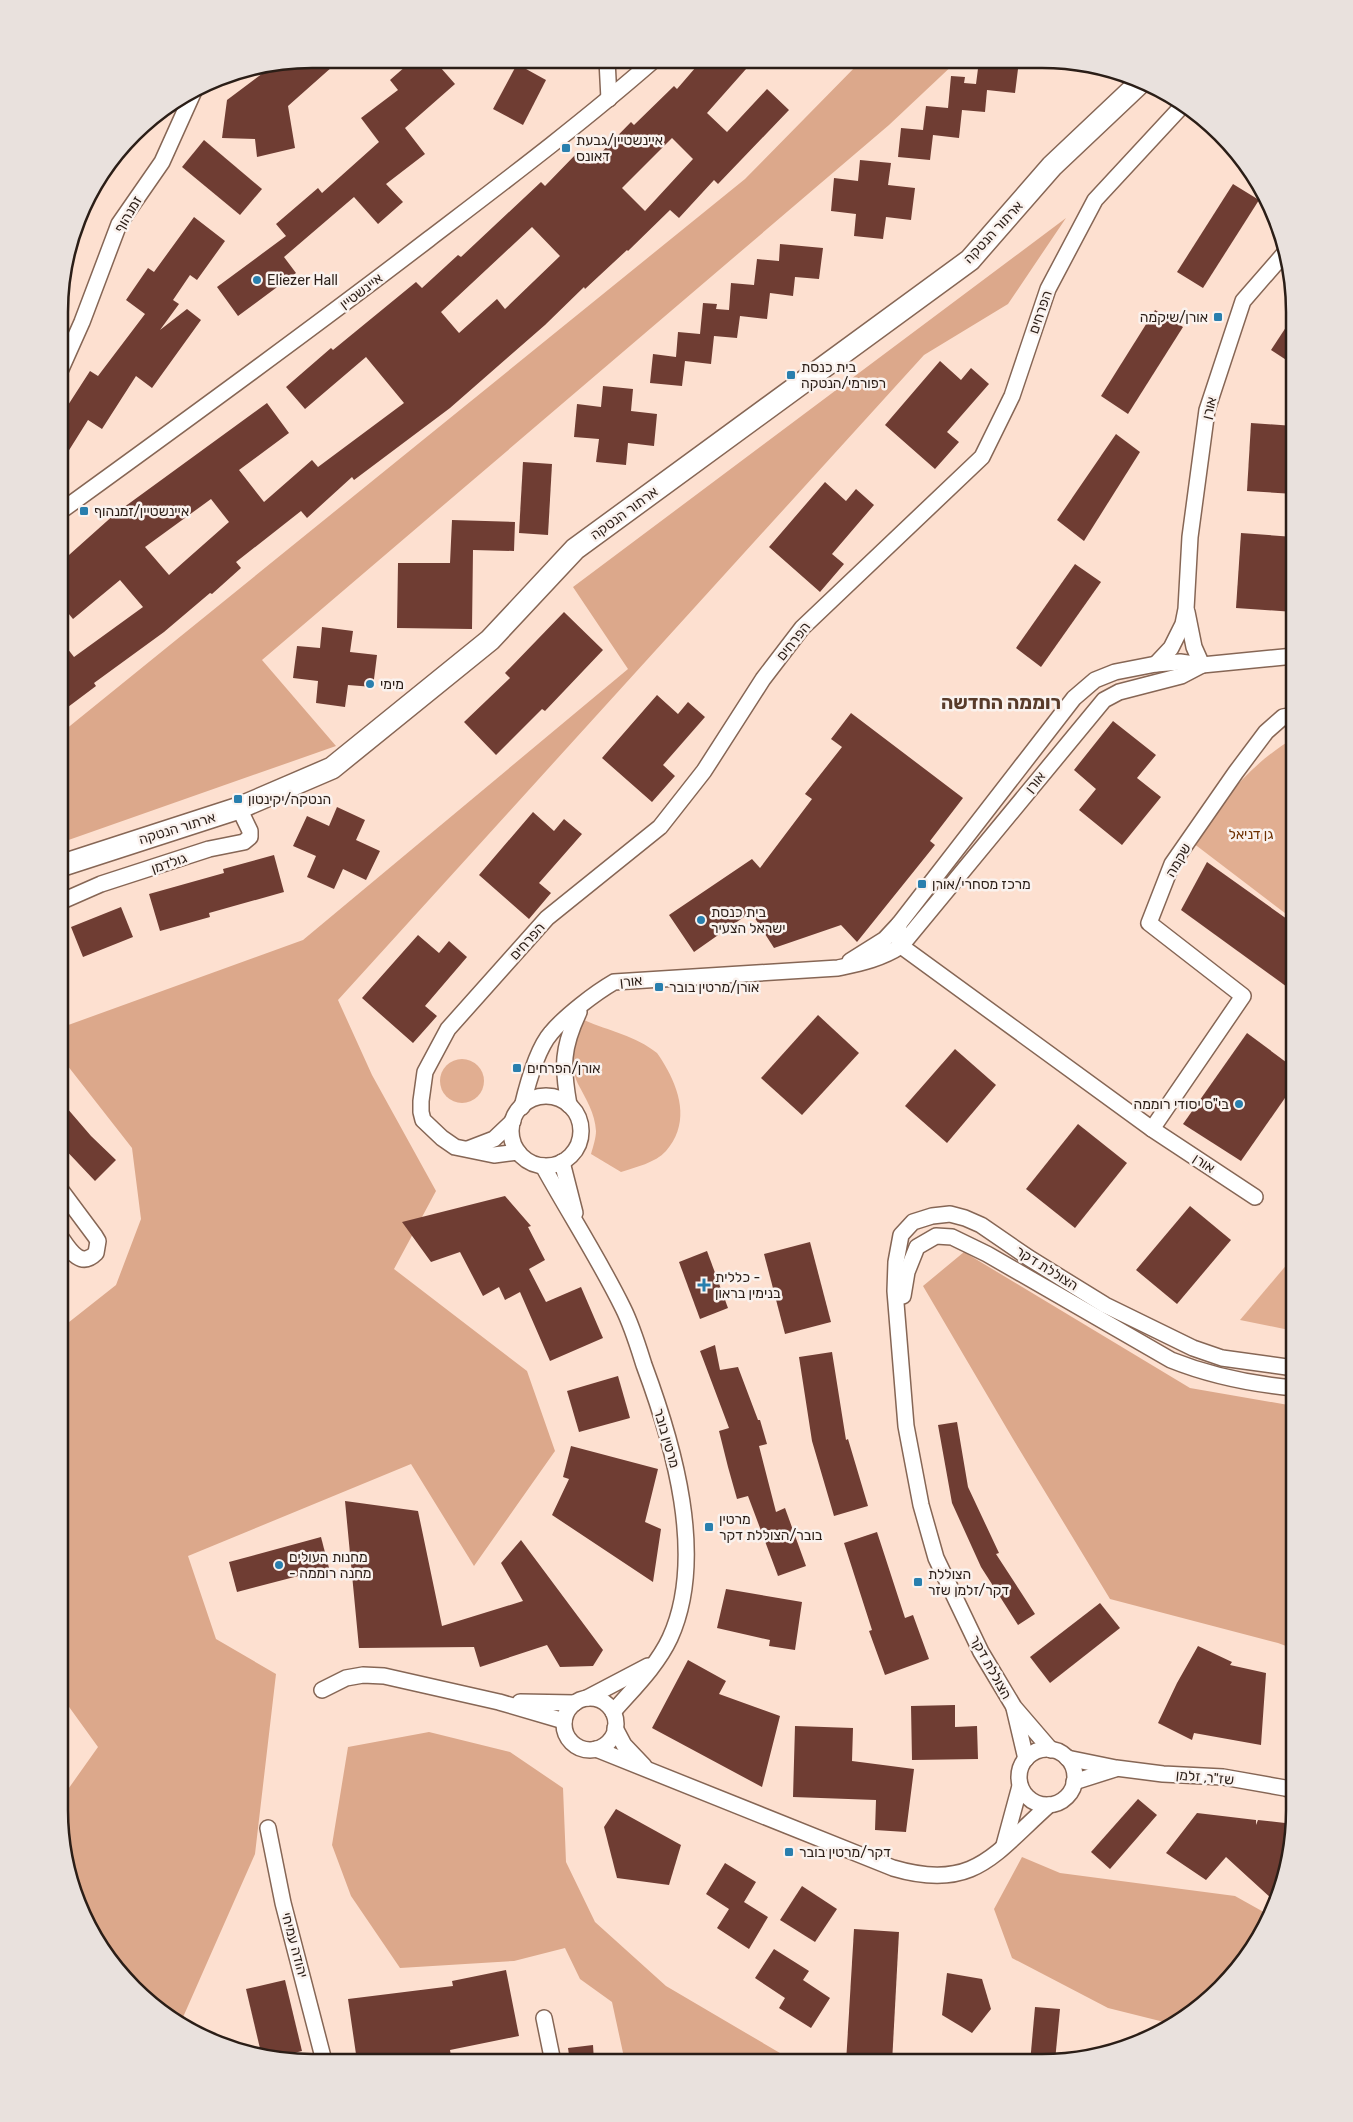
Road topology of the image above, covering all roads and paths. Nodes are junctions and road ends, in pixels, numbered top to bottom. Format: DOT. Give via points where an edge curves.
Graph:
graph roads {
  1 [pos="607,68"];
  2 [pos="645,68"];
  3 [pos="1136,87"];
  4 [pos="609,98"];
  5 [pos="190,99"];
  6 [pos="1178,110"];
  7 [pos="1280,259"];
  8 [pos="68,353"];
  9 [pos="68,505"];
  10 [pos="1186,609"];
  11 [pos="1286,657"];
  12 [pos="1156,664"];
  13 [pos="1202,665"];
  14 [pos="1286,716"];
  15 [pos="240,808"];
  16 [pos="68,863"];
  17 [pos="68,899"];
  18 [pos="899,924"];
  19 [pos="901,946"];
  20 [pos="838,968"];
  21 [pos="581,1006"];
  22 [pos="569,1105"];
  23 [pos="522,1107"];
  24 [pos="513,1121"];
  25 [pos="1152,1129"];
  26 [pos="468,1149"];
  27 [pos="518,1152"];
  28 [pos="562,1162"];
  29 [pos="543,1166"];
  30 [pos="1255,1197"];
  31 [pos="68,1200"];
  32 [pos="578,1227"];
  33 [pos="68,1247"];
  34 [pos="897,1337"];
  35 [pos="1286,1367"];
  36 [pos="1286,1387"];
  37 [pos="658,1661"];
  38 [pos="322,1690"];
  39 [pos="581,1701"];
  40 [pos="499,1702"];
  41 [pos="1014,1707"];
  42 [pos="613,1712"];
  43 [pos="564,1721"];
  44 [pos="615,1728"];
  45 [pos="596,1749"];
  46 [pos="1051,1750"];
  47 [pos="1067,1758"];
  48 [pos="1026,1759"];
  49 [pos="1116,1768"];
  50 [pos="651,1772"];
  51 [pos="1074,1782"];
  52 [pos="1020,1786"];
  53 [pos="1286,1788"];
  54 [pos="1049,1805"];
  55 [pos="268,1828"];
  56 [pos="1004,1845"];
  57 [pos="544,2018"];
  58 [pos="322,2054"];
  59 [pos="551,2054"];
  1 -- 4 [label="street"];
  2 -- 4 [label="street, איינשטיין"];
  3 -- 15 [label="street, ארתור הנטקה" via="1052,166 970,260 575,549 490,640 332,768"];
  4 -- 9 [label="street, איינשטיין" via="304,335"];
  5 -- 8 [label="street, זמנהוף" via="162,162 119,224"];
  6 -- 26 [label="street, הפרחים" via="1095,200 1048,289 1012,396 982,457 802,628 763,678 704,771 660,827 547,918 448,1029 425,1072 421,1112 423,1120 442,1138 455,1147"];
  7 -- 10 [label="street, אורן" via="1244,302 1207,410 1190,537"];
  10 -- 12 [label="street, אורן" via="1183,624 1171,648"];
  10 -- 13 [label="street, אורן" via="1194,648"];
  11 -- 13 [label="street"];
  12 -- 13 [label="street, אורן" via="1180,662"];
  12 -- 18 [label="street, אורן" via="1115,672 1095,680 1074,698"];
  13 -- 19 [label="street, אורן" via="1181,676 1119,692 1104,700"];
  14 -- 25 [label="street, שקמה" via="1266,732 1172,864 1149,923 1243,996"];
  15 -- 16 [label="street, ארתור הנטקה"];
  15 -- 17 [label="street, גולדמן" via="250,831 250,837 244,842 209,849"];
  18 -- 19 [label="street"];
  18 -- 20 [label="street, אורן" via="885,939"];
  19 -- 20 [label="street, אורן" via="871,961"];
  19 -- 25 [label="street, אורן"];
  20 -- 21 [label="street, אורן" via="614,982"];
  21 -- 22 [label="street" via="565,1047 564,1076"];
  21 -- 23 [label="street, אורן" via="550,1034 530,1075"];
  22 -- 23 [label="street" via="549,1096 538,1097"];
  22 -- 28 [label="street" via="578,1117 581,1132 576,1149"];
  23 -- 24 [label="street"];
  24 -- 26 [label="street" via="494,1139"];
  24 -- 27 [label="street" via="512,1137"];
  25 -- 30 [label="street, אורן"];
  26 -- 27 [label="street, הפרחים" via="494,1155"];
  27 -- 29 [label="street" via="525,1159"];
  28 -- 29 [label="street"];
  28 -- 32 [label="street, מרטין בובר"];
  29 -- 32 [label="street, מרטין בובר"];
  31 -- 33 [label="street" via="95,1236 98,1247 92,1257 80,1259"];
  32 -- 37 [label="street, מרטין בובר" via="624,1309 654,1392 678,1476 685,1525 682,1594 671,1637"];
  34 -- 35 [label="street, הצוללת דקר" via="896,1262 901,1235 913,1222 950,1214 981,1224 1029,1258 1105,1304 1193,1348 1222,1358"];
  34 -- 36 [label="street, הצוללת דקר" via="907,1272 917,1247 936,1236 952,1237 1171,1360 1245,1382"];
  34 -- 41 [label="street, הצוללת דקר" via="906,1426 921,1505 936,1558 981,1652"];
  37 -- 39 [label="street"];
  37 -- 42 [label="street, מרטין בובר"];
  38 -- 40 [label="street" via="346,1678 370,1675"];
  39 -- 40 [label="street"];
  39 -- 42 [label="street" via="602,1701"];
  39 -- 43 [label="street" via="567,1711"];
  40 -- 43 [label="street"];
  41 -- 46 [label="street, הצוללת דקר"];
  41 -- 48 [label="street, הצוללת דקר"];
  42 -- 44 [label="street"];
  43 -- 45 [label="street" via="566,1733 575,1745"];
  44 -- 45 [label="street" via="609,1742"];
  44 -- 50 [label="street" via="624,1745"];
  45 -- 50 [label="street"];
  46 -- 47 [label="street"];
  46 -- 48 [label="street" via="1033,1753"];
  47 -- 49 [label="street, שז\"ר, זלמן"];
  47 -- 51 [label="street" via="1072,1765"];
  48 -- 52 [label="street" via="1021,1767"];
  49 -- 51 [label="street, שז\"ר, זלמן"];
  49 -- 53 [label="street, שז\"ר, זלמן" via="1223,1777"];
  50 -- 56 [label="street" via="914,1874 962,1873 994,1857"];
  51 -- 54 [label="street" via="1066,1798"];
  52 -- 54 [label="street" via="1031,1800"];
  52 -- 56 [label="street"];
  54 -- 56 [label="street"];
  55 -- 58 [label="street, יהודה עמיחי"];
  57 -- 59 [label="street"];
}
